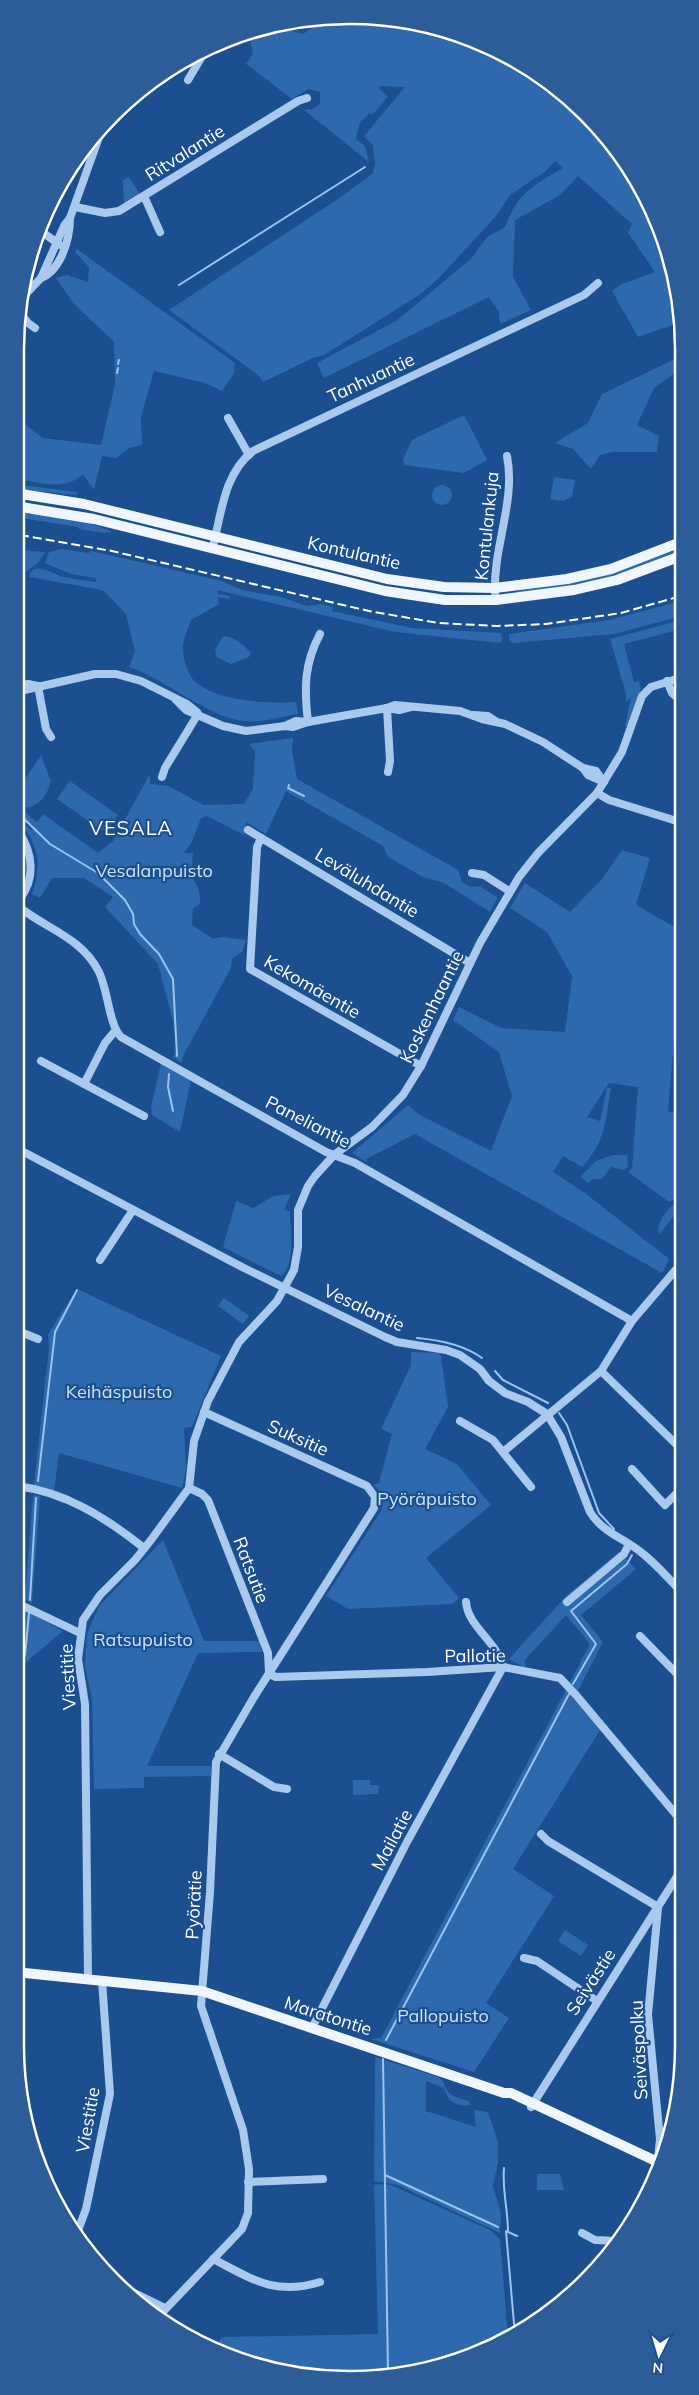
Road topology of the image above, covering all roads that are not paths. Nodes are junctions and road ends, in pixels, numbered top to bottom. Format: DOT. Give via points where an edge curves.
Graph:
graph roads {
  1 [pos="200,60"];
  2 [pos="188,80"];
  3 [pos="307,98"];
  4 [pos="95,147"];
  5 [pos="144,196"];
  6 [pos="74,207"];
  7 [pos="160,232"];
  8 [pos="45,234"];
  9 [pos="60,245"];
  10 [pos="598,283"];
  11 [pos="29,290"];
  12 [pos="25,320"];
  13 [pos="35,328"];
  14 [pos="228,418"];
  15 [pos="249,455"];
  16 [pos="507,456"];
  17 [pos="24,494"];
  18 [pos="24,507"];
  19 [pos="215,536"];
  20 [pos="675,544"];
  21 [pos="212,549"];
  22 [pos="675,558"];
  23 [pos="495,588"];
  24 [pos="496,600"];
  25 [pos="320,634"];
  26 [pos="675,679"];
  27 [pos="667,681"];
  28 [pos="24,685"];
  29 [pos="38,686"];
  30 [pos="24,689"];
  31 [pos="675,696"];
  32 [pos="386,708"];
  33 [pos="198,714"];
  34 [pos="308,722"];
  35 [pos="50,737"];
  36 [pos="388,772"];
  37 [pos="162,777"];
  38 [pos="604,782"];
  39 [pos="597,793"];
  40 [pos="675,820"];
  41 [pos="248,830"];
  42 [pos="261,838"];
  43 [pos="24,842"];
  44 [pos="472,873"];
  45 [pos="509,891"];
  46 [pos="24,895"];
  47 [pos="24,910"];
  48 [pos="470,963"];
  49 [pos="115,1031"];
  50 [pos="40,1061"];
  51 [pos="421,1066"];
  52 [pos="84,1084"];
  53 [pos="144,1116"];
  54 [pos="24,1152"];
  55 [pos="334,1155"];
  56 [pos="133,1210"];
  57 [pos="100,1260"];
  58 [pos="675,1271"];
  59 [pos="285,1288"];
  60 [pos="632,1321"];
  61 [pos="24,1333"];
  62 [pos="38,1339"];
  63 [pos="601,1370"];
  64 [pos="204,1412"];
  65 [pos="547,1414"];
  66 [pos="460,1421"];
  67 [pos="675,1443"];
  68 [pos="503,1452"];
  69 [pos="632,1469"];
  70 [pos="24,1487"];
  71 [pos="531,1487"];
  72 [pos="189,1488"];
  73 [pos="675,1495"];
  74 [pos="375,1497"];
  75 [pos="144,1548"];
  76 [pos="627,1548"];
  77 [pos="675,1585"];
  78 [pos="466,1602"];
  79 [pos="567,1602"];
  80 [pos="24,1606"];
  81 [pos="80,1633"];
  82 [pos="640,1636"];
  83 [pos="503,1667"];
  84 [pos="675,1672"];
  85 [pos="269,1674"];
  86 [pos="219,1754"];
  87 [pos="287,1789"];
  88 [pos="675,1813"];
  89 [pos="540,1834"];
  90 [pos="675,1880"];
  91 [pos="658,1907"];
  92 [pos="524,1958"];
  93 [pos="24,1973"];
  94 [pos="88,1979"];
  95 [pos="102,1980"];
  96 [pos="202,1994"];
  97 [pos="597,2001"];
  98 [pos="312,2028"];
  99 [pos="532,2104"];
  100 [pos="660,2143"];
  101 [pos="654,2160"];
  102 [pos="324,2180"];
  103 [pos="248,2182"];
  104 [pos="79,2227"];
  105 [pos="582,2233"];
  106 [pos="610,2241"];
  107 [pos="213,2259"];
  108 [pos="320,2282"];
  109 [pos="144,2298"];
  110 [pos="165,2308"];
  111 [pos="162,2311"];
  1 -- 2 [label="street"];
  3 -- 5 [label="street, Ritvalantie" via="298,100"];
  4 -- 6 [label="street"];
  5 -- 6 [label="street, Ritvalantie" via="112,213"];
  5 -- 7 [label="street"];
  6 -- 9 [label="street"];
  8 -- 9 [label="street"];
  9 -- 11 [label="street" via="41,278"];
  10 -- 15 [label="street, Tanhuantie" via="584,295"];
  12 -- 13 [label="street"];
  14 -- 15 [label="street"];
  15 -- 19 [label="street, Tanhuantie" via="238,466 228,485"];
  16 -- 23 [label="street, Kontulankuja" via="510,478"];
  17 -- 19 [label="main road, Kontulantie" via="84,504"];
  18 -- 21 [label="main road, Kontulantie" via="94,519"];
  19 -- 21 [label="street, Tanhuantie"];
  19 -- 23 [label="main road, Kontulantie" via="387,579"];
  20 -- 23 [label="main road, Kontulantie" via="590,574 547,583"];
  21 -- 24 [label="main road, Kontulantie" via="406,596"];
  22 -- 24 [label="main road, Kontulantie" via="596,585"];
  23 -- 24 [label="street, Kontulankuja"];
  25 -- 34 [label="street" via="304,686"];
  26 -- 27 [label="street, Koskenhaantie"];
  27 -- 31 [label="street"];
  27 -- 38 [label="street, Koskenhaantie" via="651,687 642,696 622,752"];
  28 -- 29 [label="street"];
  29 -- 30 [label="street"];
  29 -- 33 [label="street" via="95,674 116,674 141,681"];
  29 -- 35 [label="street"];
  32 -- 34 [label="street"];
  32 -- 36 [label="street"];
  32 -- 38 [label="street" via="445,709 497,722 533,737 583,768 596,771"];
  33 -- 34 [label="street" via="240,730 293,727"];
  33 -- 37 [label="street"];
  38 -- 39 [label="street, Koskenhaantie"];
  39 -- 40 [label="street" via="609,800"];
  39 -- 45 [label="street, Koskenhaantie" via="538,853"];
  41 -- 42 [label="street, Leväluhdantie"];
  42 -- 48 [label="street, Leväluhdantie"];
  42 -- 51 [label="street, Kekomäentie" via="257,846 250,969"];
  43 -- 46 [label="street" via="30,853 32,872"];
  44 -- 45 [label="street" via="484,876"];
  45 -- 48 [label="street, Koskenhaantie"];
  47 -- 49 [label="street" via="73,941 91,960 105,986"];
  48 -- 51 [label="street, Koskenhaantie"];
  49 -- 52 [label="street" via="105,1043"];
  49 -- 55 [label="street, Paneliantie"];
  50 -- 52 [label="street"];
  51 -- 55 [label="street, Koskenhaantie" via="403,1095 380,1120"];
  52 -- 53 [label="street"];
  54 -- 56 [label="street, Vesalantie"];
  55 -- 59 [label="street, Koskenhaantie" via="314,1176 300,1204 296,1224 297,1255"];
  55 -- 60 [label="street, Paneliantie" via="356,1162"];
  56 -- 57 [label="street"];
  56 -- 59 [label="street, Vesalantie"];
  58 -- 60 [label="street"];
  59 -- 64 [label="street, Koskenhaantie" via="239,1342"];
  59 -- 65 [label="street, Vesalantie" via="397,1342 446,1350 460,1356 480,1369 505,1393"];
  60 -- 63 [label="street"];
  61 -- 62 [label="street"];
  63 -- 65 [label="street"];
  63 -- 67 [label="street"];
  64 -- 72 [label="street" via="194,1441"];
  64 -- 74 [label="street, Suksitie" via="367,1486"];
  65 -- 68 [label="street"];
  65 -- 77 [label="street, Vesalantie" via="561,1437 597,1523 641,1552"];
  66 -- 68 [label="street" via="490,1438"];
  68 -- 71 [label="street"];
  69 -- 73 [label="street" via="666,1505"];
  70 -- 75 [label="street" via="41,1490 89,1509"];
  72 -- 75 [label="street, Viestitie"];
  72 -- 85 [label="street, Ratsutie" via="208,1500 268,1653"];
  74 -- 85 [label="street, Pyörätie" via="374,1508"];
  75 -- 81 [label="street, Viestitie" via="91,1607"];
  76 -- 79 [label="street"];
  78 -- 83 [label="street" via="467,1613 498,1652"];
  80 -- 81 [label="street"];
  81 -- 94 [label="street, Viestitie" via="78,1659 85,1704"];
  82 -- 84 [label="street"];
  83 -- 85 [label="street, Pallotie" via="276,1677"];
  83 -- 88 [label="street, Pallotie" via="553,1676 566,1682"];
  83 -- 98 [label="street, Mailatie" via="407,1842"];
  85 -- 86 [label="street, Pyörätie"];
  86 -- 87 [label="street" via="274,1787"];
  86 -- 96 [label="street, Pyörätie" via="215,1770"];
  89 -- 91 [label="street"];
  90 -- 91 [label="street, Seivästie"];
  91 -- 97 [label="street, Seivästie"];
  91 -- 100 [label="street, Seiväspolku" via="648,2015"];
  92 -- 97 [label="street" via="536,1962"];
  93 -- 94 [label="main road, Maratontie"];
  94 -- 95 [label="main road, Maratontie"];
  95 -- 96 [label="main road, Maratontie"];
  95 -- 104 [label="street, Viestitie" via="110,2094"];
  96 -- 98 [label="main road, Maratontie"];
  96 -- 103 [label="street, Pyörätie" via="204,2020 242,2130"];
  97 -- 99 [label="street, Seivästie"];
  98 -- 99 [label="main road, Maratontie"];
  99 -- 101 [label="main road, Maratontie" via="549,2115 559,2115"];
  102 -- 103 [label="street"];
  103 -- 107 [label="street, Pyörätie" via="247,2221"];
  105 -- 106 [label="street" via="595,2240"];
  107 -- 108 [label="street" via="269,2286 303,2287"];
  107 -- 110 [label="street, Pyörätie"];
  109 -- 110 [label="street"];
  110 -- 111 [label="street, Pyörätie"];
}
